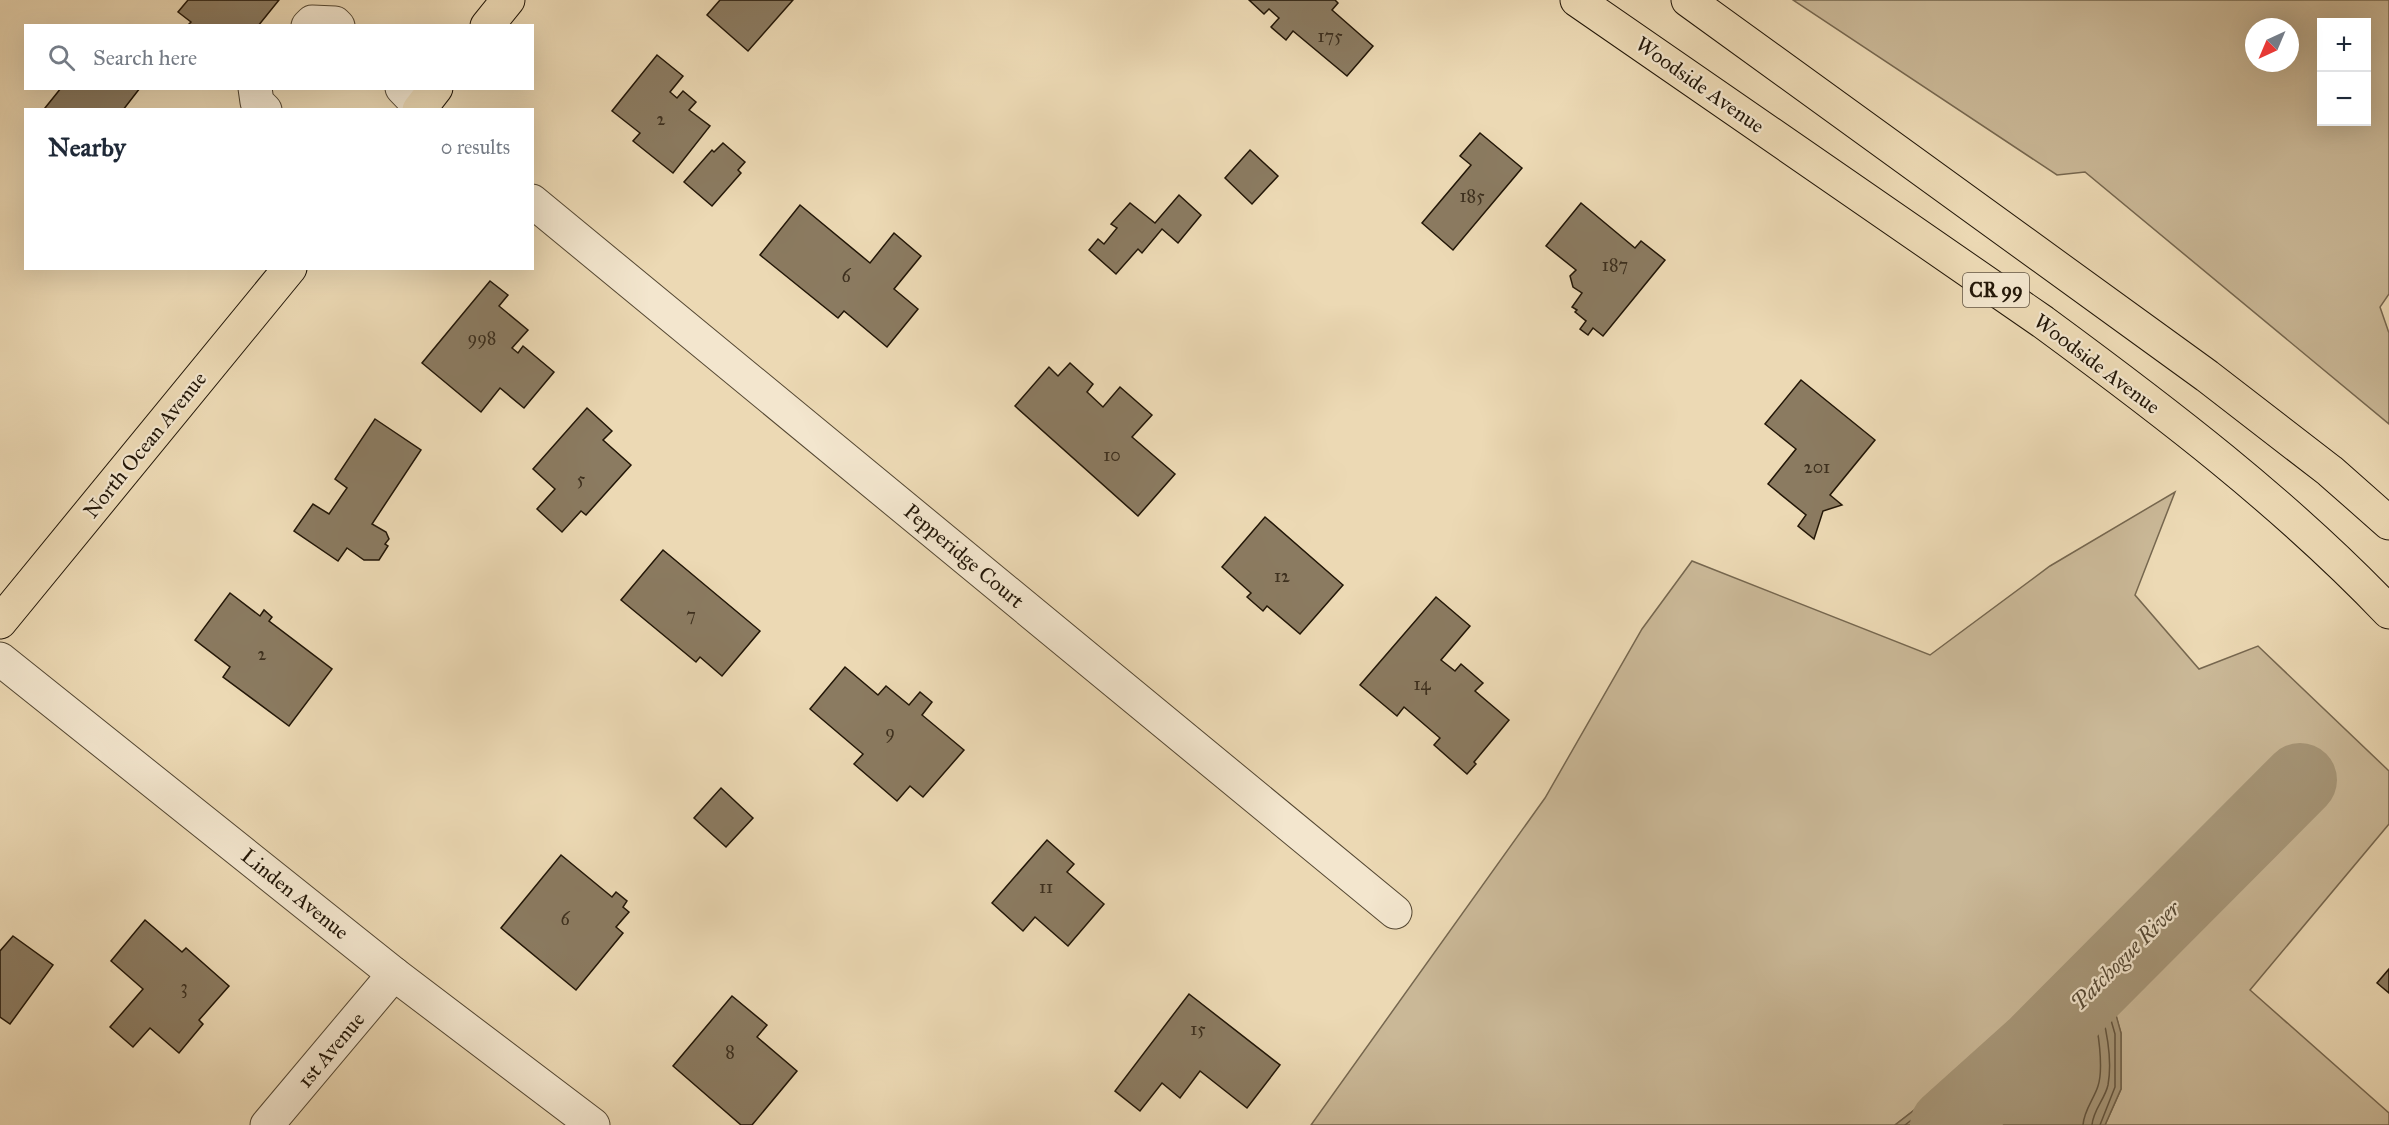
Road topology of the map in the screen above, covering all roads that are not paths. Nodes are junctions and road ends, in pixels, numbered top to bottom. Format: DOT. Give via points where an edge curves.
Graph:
graph roads {
  1 [pos="508,0"];
  2 [pos="1577,0"];
  3 [pos="1688,0"];
  4 [pos="310,24"];
  5 [pos="336,24"];
  6 [pos="489,24"];
  7 [pos="255,90"];
  8 [pos="263,108"];
  9 [pos="534,203"];
  10 [pos="288,270"];
  11 [pos="2389,523"];
  12 [pos="2389,612"];
  13 [pos="0,622"];
  14 [pos="0,659"];
  15 [pos="1395,912"];
  16 [pos="394,974"];
  17 [pos="267,1125"];
  18 [pos="593,1125"];
  1 -- 6 [label="main road"];
  2 -- 12 [label="main road, Woodside Avenue / CR 99" via="2103,367 2279,508"];
  3 -- 11 [label="main road, CR 99" via="2207,376 2330,471"];
  4 -- 5 [label="street"];
  7 -- 8 [label="street" via="257,102"];
  9 -- 15 [label="street, Pepperidge Court"];
  10 -- 13 [label="main road, North Ocean Avenue"];
  14 -- 16 [label="street, Linden Avenue"];
  16 -- 17 [label="street, 1st Avenue"];
  16 -- 18 [label="street, Linden Avenue"];
}
